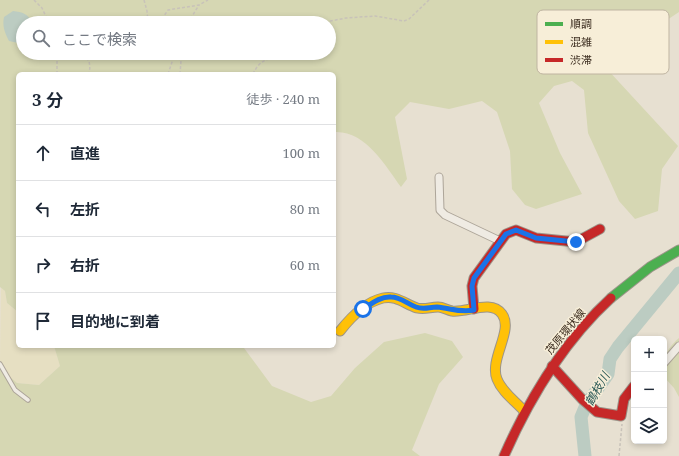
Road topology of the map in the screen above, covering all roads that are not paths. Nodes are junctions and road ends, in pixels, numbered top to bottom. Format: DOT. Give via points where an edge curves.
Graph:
graph roads {
  1 [pos="439,177"];
  2 [pos="600,229"];
  3 [pos="500,241"];
  4 [pos="679,250"];
  5 [pos="474,310"];
  6 [pos="340,331"];
  7 [pos="679,346"];
  8 [pos="667,360"];
  9 [pos="0,364"];
  10 [pos="552,366"];
  11 [pos="631,390"];
  12 [pos="28,400"];
  13 [pos="524,411"];
  14 [pos="504,456"];
  1 -- 3 [label="street" via="440,210 445,215"];
  2 -- 3 [label="street" via="576,242 536,238 516,230 506,234"];
  3 -- 5 [label="street" via="474,278"];
  4 -- 10 [label="street, 茂原環状線" via="657,261 624,286 592,317"];
  5 -- 6 [label="street" via="453,311 437,307 422,309 390,297 363,309"];
  5 -- 13 [label="street" via="484,306 496,309 503,315 504,334 495,362 495,373 499,383"];
  7 -- 8 [label="street"];
  9 -- 12 [label="lane" via="15,390"];
  10 -- 11 [label="street" via="597,412 621,416 624,399"];
  10 -- 13 [label="street, 茂原環状線"];
  13 -- 14 [label="street, 茂原環状線"];
}
